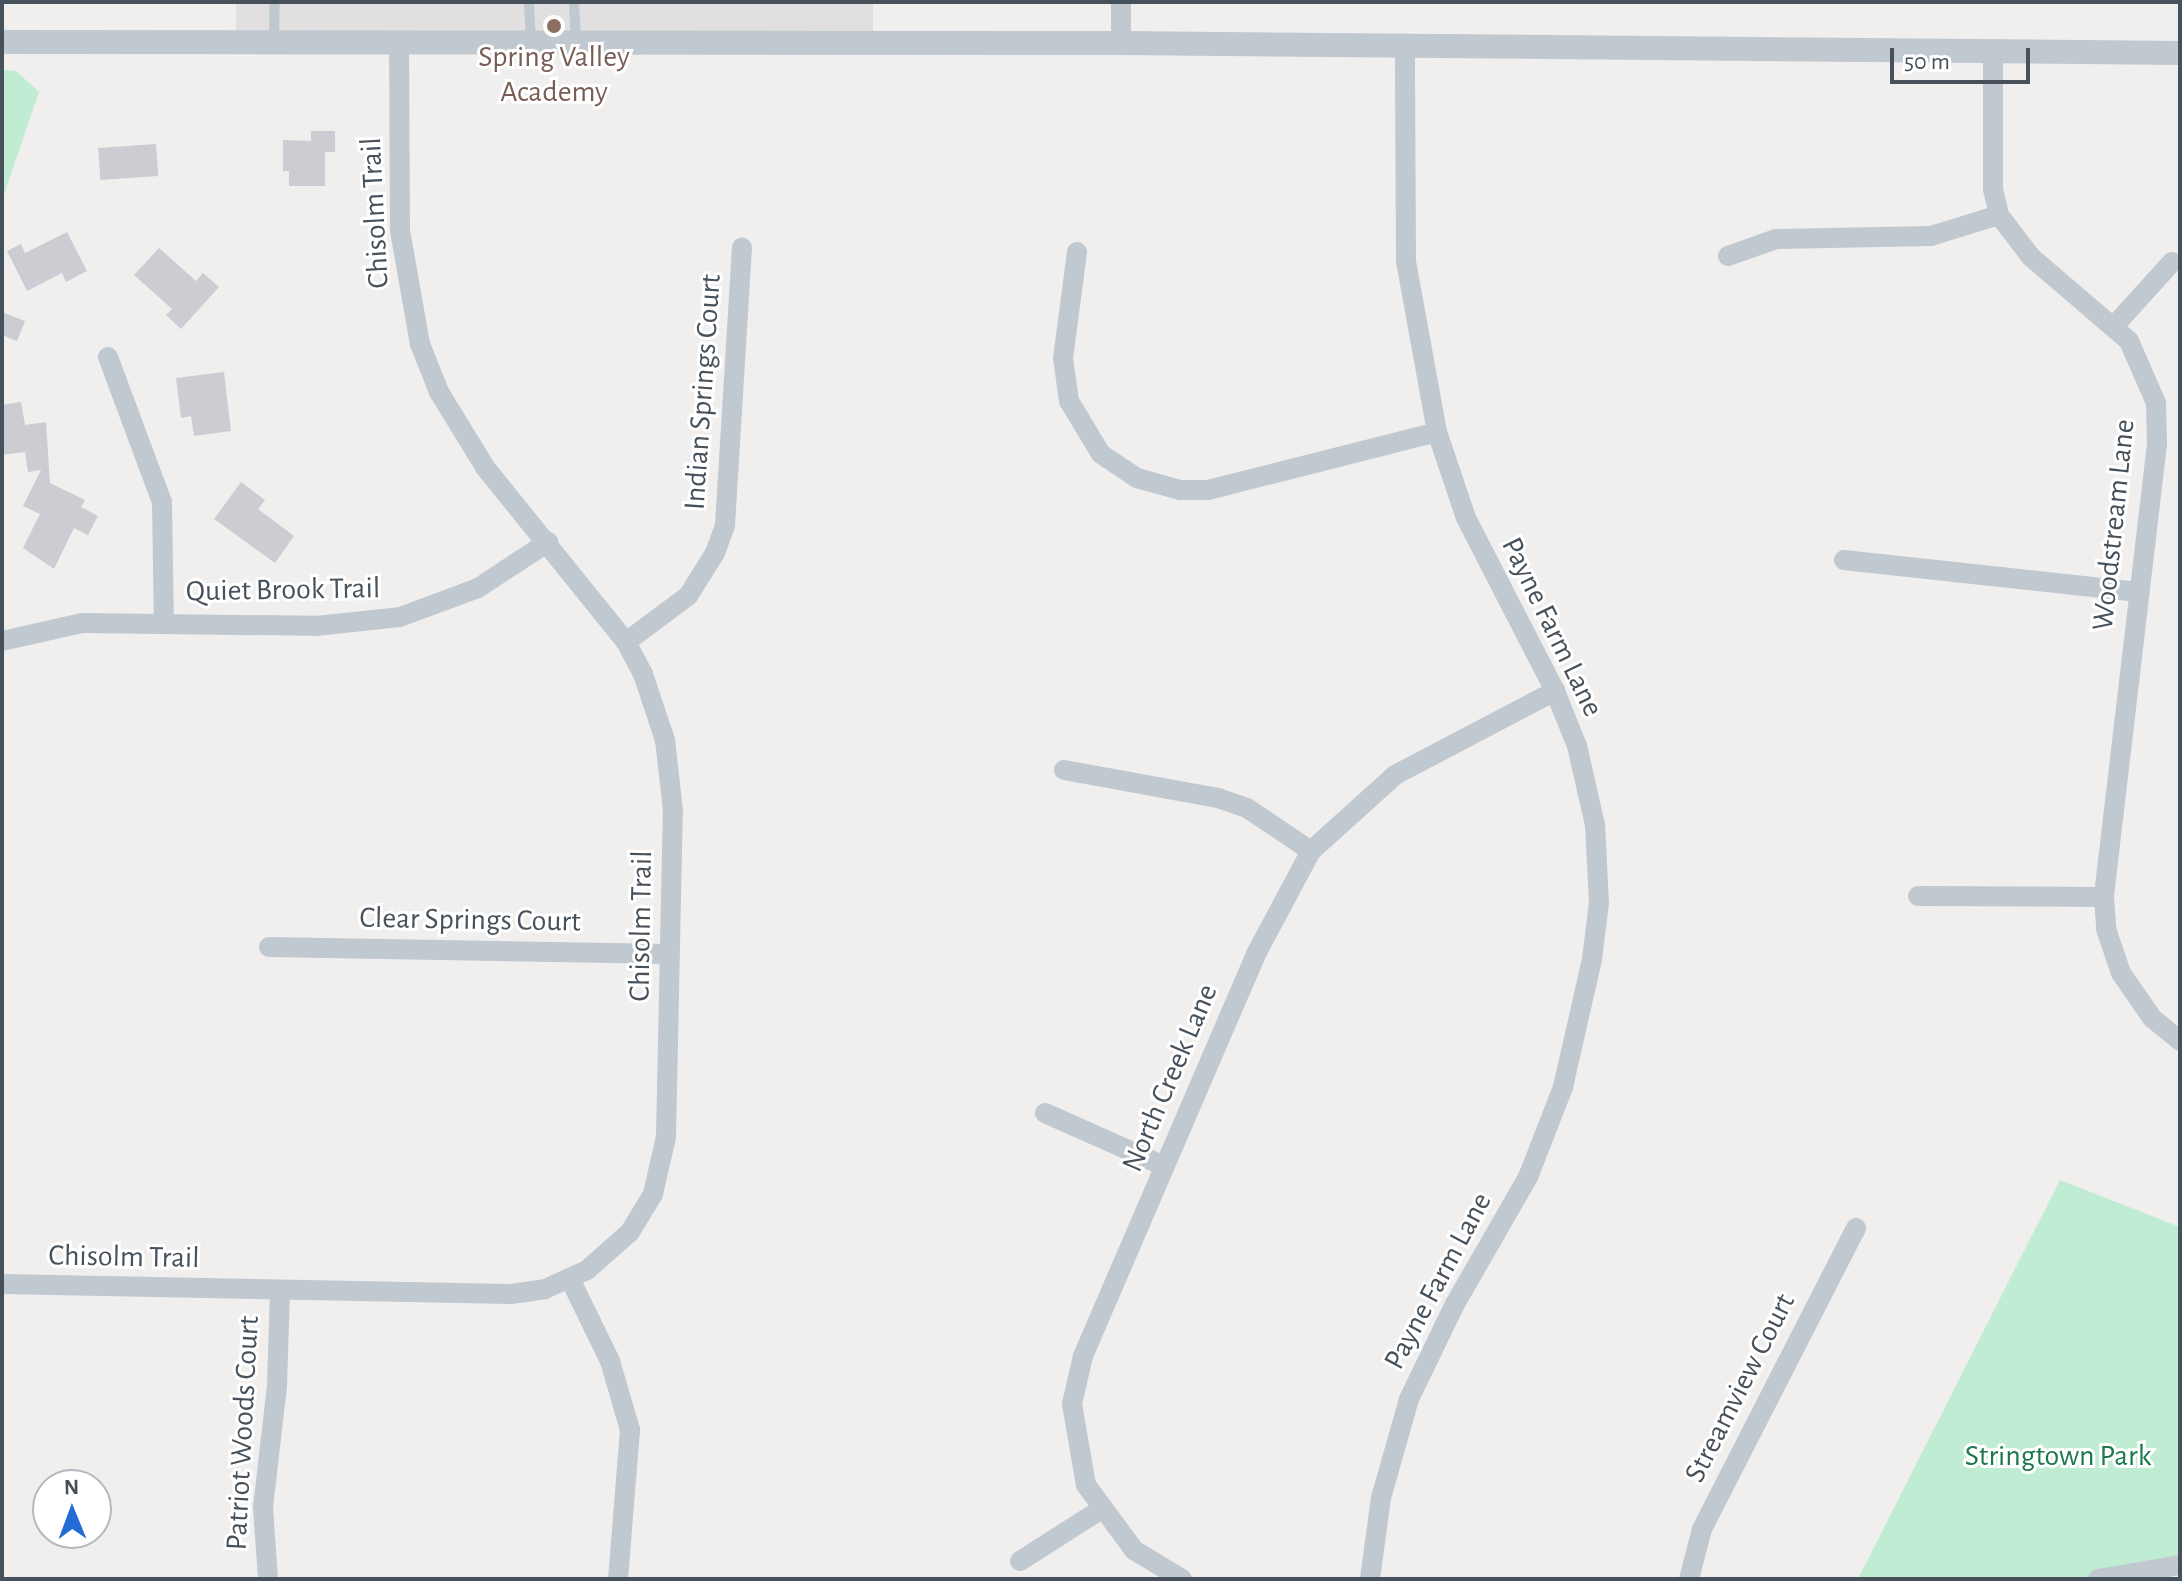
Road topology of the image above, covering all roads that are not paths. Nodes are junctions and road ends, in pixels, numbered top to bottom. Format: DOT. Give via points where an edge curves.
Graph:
graph roads {
  1 [pos="275,2"];
  2 [pos="529,2"];
  3 [pos="574,2"];
  4 [pos="1121,2"];
  5 [pos="274,41"];
  6 [pos="2,42"];
  7 [pos="399,43"];
  8 [pos="1121,43"];
  9 [pos="531,44"];
  10 [pos="576,44"];
  11 [pos="1405,47"];
  12 [pos="1993,52"];
  13 [pos="2180,53"];
  14 [pos="1999,215"];
  15 [pos="742,248"];
  16 [pos="1077,252"];
  17 [pos="1728,256"];
  18 [pos="2172,262"];
  19 [pos="2115,325"];
  20 [pos="108,357"];
  21 [pos="1437,432"];
  22 [pos="548,542"];
  23 [pos="1844,560"];
  24 [pos="2138,592"];
  25 [pos="164,623"];
  26 [pos="2,641"];
  27 [pos="626,642"];
  28 [pos="1555,691"];
  29 [pos="1064,770"];
  30 [pos="1311,851"];
  31 [pos="1918,896"];
  32 [pos="2104,897"];
  33 [pos="269,947"];
  34 [pos="670,954"];
  35 [pos="2180,1041"];
  36 [pos="1045,1113"];
  37 [pos="1164,1166"];
  38 [pos="1856,1228"];
  39 [pos="571,1281"];
  40 [pos="2,1284"];
  41 [pos="280,1290"];
  42 [pos="1100,1510"];
  43 [pos="1020,1561"];
  44 [pos="2180,1565"];
  45 [pos="268,1579"];
  46 [pos="618,1579"];
  47 [pos="1182,1579"];
  48 [pos="1370,1579"];
  49 [pos="1689,1579"];
  50 [pos="2098,1579"];
  1 -- 5 [label="lane"];
  2 -- 9 [label="lane"];
  3 -- 10 [label="lane"];
  4 -- 8 [label="street"];
  5 -- 6 [label="street"];
  5 -- 7 [label="street"];
  7 -- 9 [label="street"];
  7 -- 22 [label="street, Chisolm Trail" via="400,230 420,344 462,433"];
  8 -- 10 [label="street"];
  8 -- 11 [label="street"];
  9 -- 10 [label="street"];
  11 -- 12 [label="street"];
  11 -- 21 [label="street, Payne Farm Lane" via="1406,262"];
  12 -- 13 [label="street"];
  12 -- 14 [label="street, Woodstream Lane" via="1993,189"];
  14 -- 17 [label="street" via="1931,236 1776,239"];
  14 -- 19 [label="street, Woodstream Lane" via="2031,257"];
  15 -- 27 [label="street, Indian Springs Court" via="725,525 715,553 688,596"];
  16 -- 21 [label="street" via="1063,358 1069,401 1101,454 1137,478 1180,490 1208,490"];
  18 -- 19 [label="street"];
  19 -- 24 [label="street, Woodstream Lane" via="2140,358 2156,403 2157,444"];
  20 -- 25 [label="street" via="162,502"];
  21 -- 28 [label="street, Payne Farm Lane" via="1466,518"];
  22 -- 25 [label="street, Quiet Brook Trail" via="478,588 400,617 316,626"];
  22 -- 27 [label="street, Chisolm Trail"];
  23 -- 24 [label="street"];
  24 -- 32 [label="street, Woodstream Lane"];
  25 -- 26 [label="street, Quiet Brook Trail" via="82,623"];
  27 -- 34 [label="street, Chisolm Trail" via="656,707 670,771"];
  28 -- 30 [label="street, North Creek Lane" via="1395,775"];
  28 -- 48 [label="street, Payne Farm Lane" via="1588,786 1599,864 1596,931 1581,1013 1544,1141 1409,1399 1381,1498"];
  29 -- 30 [label="street" via="1218,798 1247,808"];
  30 -- 37 [label="street, North Creek Lane" via="1276,911"];
  31 -- 32 [label="street"];
  32 -- 35 [label="street, Woodstream Lane" via="2106,929 2121,973 2152,1018"];
  33 -- 34 [label="street, Clear Springs Court"];
  34 -- 39 [label="street, Chisolm Trail" via="663,1162 653,1194 630,1232"];
  36 -- 37 [label="street"];
  37 -- 42 [label="street, North Creek Lane" via="1075,1385 1078,1465"];
  38 -- 49 [label="street, Streamview Court" via="1702,1529"];
  39 -- 41 [label="street, Chisolm Trail" via="511,1294"];
  39 -- 46 [label="street" via="610,1361 630,1430"];
  40 -- 41 [label="street, Chisolm Trail"];
  41 -- 45 [label="street, Patriot Woods Court" via="277,1386 263,1507"];
  42 -- 43 [label="street"];
  42 -- 47 [label="street, North Creek Lane" via="1134,1550"];
  44 -- 50 [label="street"];
}
